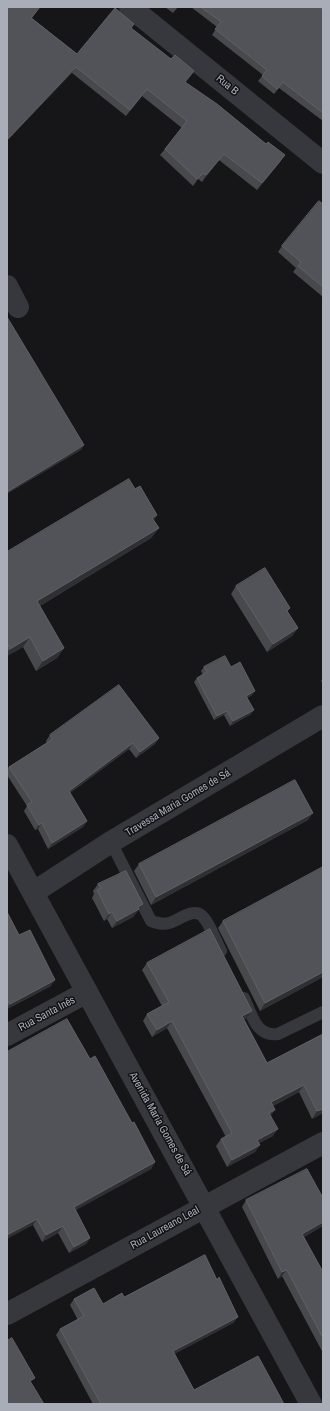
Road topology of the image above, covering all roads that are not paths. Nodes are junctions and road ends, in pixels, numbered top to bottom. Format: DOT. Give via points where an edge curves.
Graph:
graph roads {
  1 [pos="130,7"];
  2 [pos="323,163"];
  3 [pos="7,286"];
  4 [pos="18,307"];
  5 [pos="323,716"];
  6 [pos="111,842"];
  7 [pos="7,845"];
  8 [pos="34,892"];
  9 [pos="226,963"];
  10 [pos="237,984"];
  11 [pos="87,992"];
  12 [pos="323,1012"];
  13 [pos="7,1035"];
  14 [pos="323,1143"];
  15 [pos="204,1206"];
  16 [pos="7,1314"];
  17 [pos="311,1404"];
  1 -- 2 [label="street, Rua B"];
  3 -- 4 [label="street"];
  5 -- 6 [label="street, Travessa Maria Gomes de Sá"];
  6 -- 8 [label="street, Travessa Maria Gomes de Sá"];
  6 -- 9 [label="lane" via="151,921 168,924 194,912 201,914"];
  7 -- 8 [label="street, Avenida Maria Gomes de Sá"];
  8 -- 11 [label="street, Avenida Maria Gomes de Sá"];
  10 -- 12 [label="lane" via="263,1033 278,1034"];
  11 -- 13 [label="street, Rua Santa Inês"];
  11 -- 15 [label="street, Avenida Maria Gomes de Sá"];
  14 -- 15 [label="street, Rua Laureano Leal"];
  15 -- 16 [label="street, Rua Laureano Leal"];
  15 -- 17 [label="street, Avenida Maria Gomes de Sá"];
}
